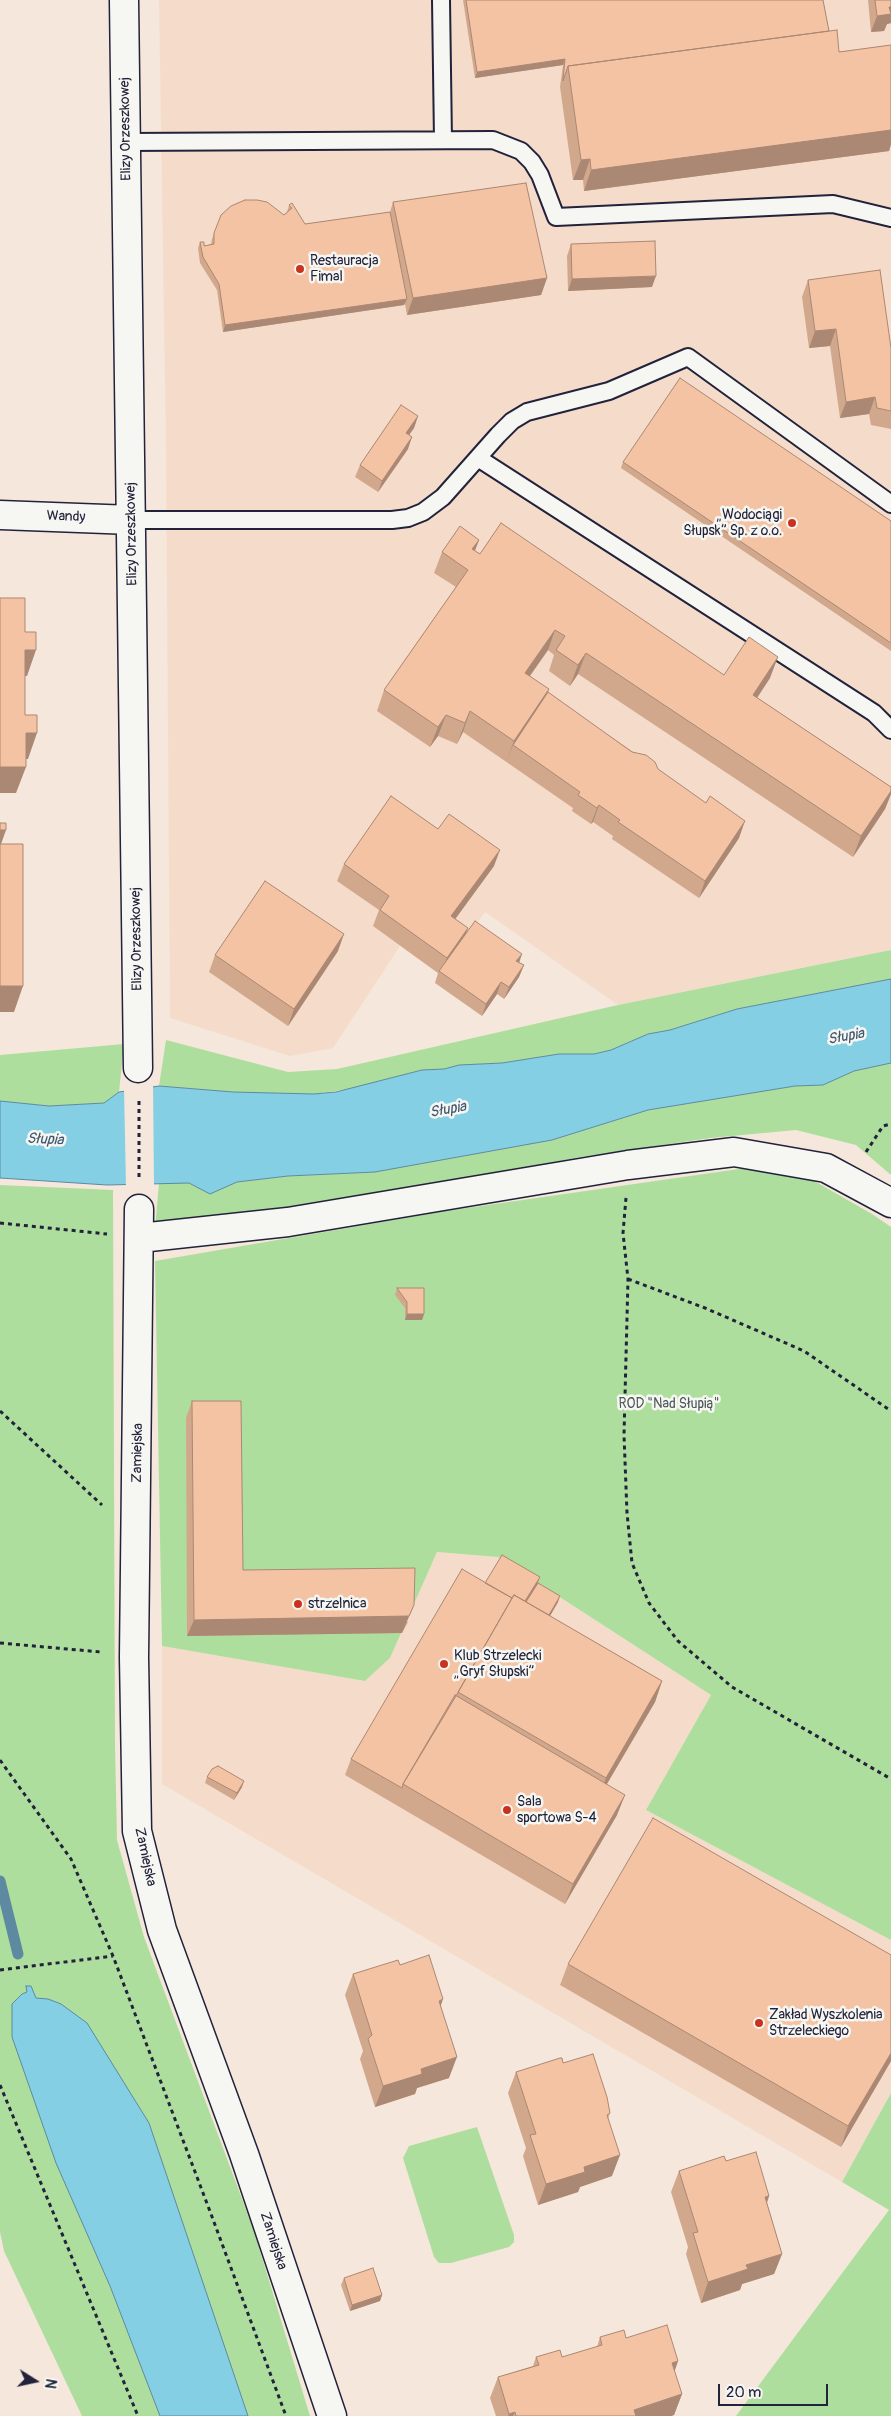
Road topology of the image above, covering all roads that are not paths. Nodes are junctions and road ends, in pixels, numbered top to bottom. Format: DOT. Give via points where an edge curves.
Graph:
graph roads {
  1 [pos="124,0"];
  2 [pos="441,0"];
  3 [pos="443,140"];
  4 [pos="126,142"];
  5 [pos="891,218"];
  6 [pos="478,458"];
  7 [pos="891,504"];
  8 [pos="0,515"];
  9 [pos="132,520"];
  10 [pos="891,730"];
  11 [pos="138,1068"];
  12 [pos="891,1203"];
  13 [pos="140,1210"];
  14 [pos="140,1238"];
  15 [pos="332,2416"];
  1 -- 4 [label="street, Elizy Orzeszkowej"];
  2 -- 3 [label="lane"];
  3 -- 4 [label="lane"];
  3 -- 5 [label="lane" via="493,140 521,152 540,175 556,217 834,204"];
  4 -- 9 [label="street, Elizy Orzeszkowej"];
  6 -- 7 [label="lane" via="512,421 527,412 608,391 688,357"];
  6 -- 9 [label="lane" via="443,497 423,512 408,518"];
  6 -- 10 [label="lane" via="874,713"];
  8 -- 9 [label="street, Wandy"];
  9 -- 11 [label="street, Elizy Orzeszkowej"];
  12 -- 14 [label="street" via="826,1168 734,1152 628,1165 288,1222"];
  13 -- 14 [label="street"];
  14 -- 15 [label="street, Zamiejska" via="134,1657 137,1831 162,1930 244,2154"];
}
